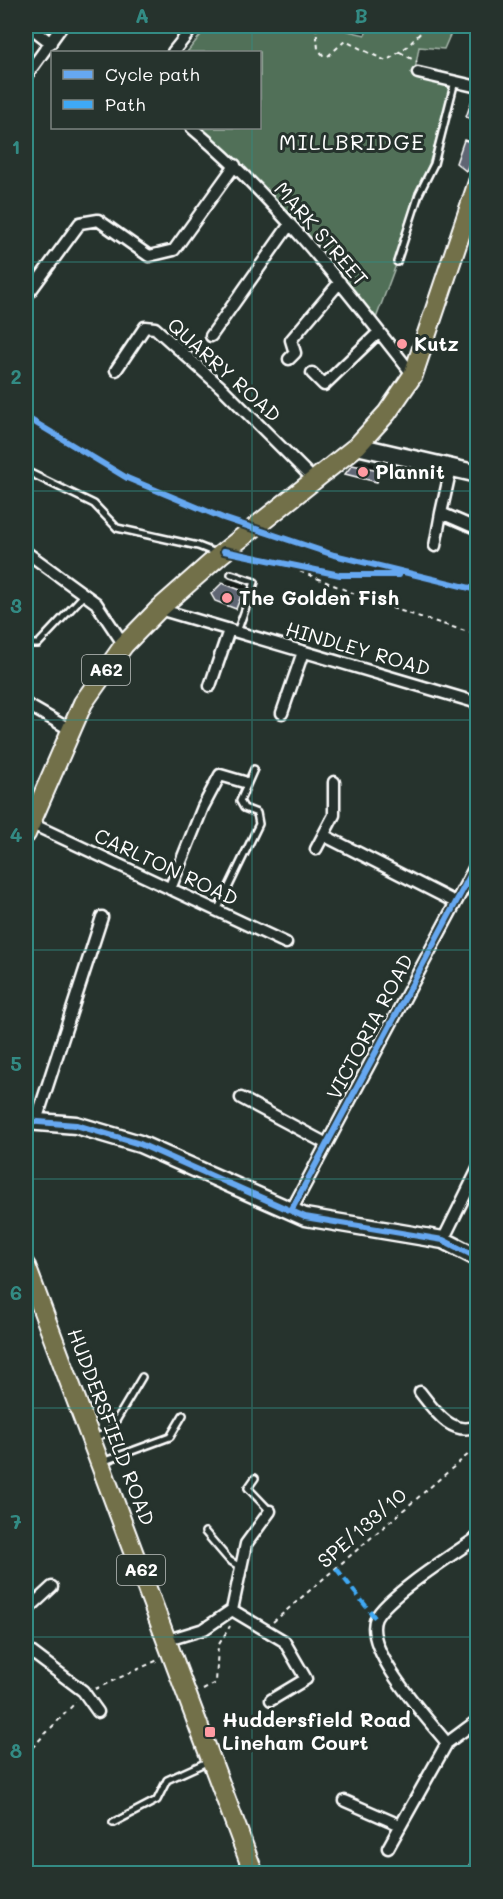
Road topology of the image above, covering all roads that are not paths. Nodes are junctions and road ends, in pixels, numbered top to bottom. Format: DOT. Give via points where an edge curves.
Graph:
graph roads {
  1 [pos="28,26"];
  2 [pos="62,26"];
  3 [pos="194,26"];
  4 [pos="51,43"];
  5 [pos="174,51"];
  6 [pos="418,73"];
  7 [pos="26,76"];
  8 [pos="455,81"];
  9 [pos="477,87"];
  10 [pos="193,129"];
  11 [pos="236,165"];
  12 [pos="477,187"];
  13 [pos="290,224"];
  14 [pos="397,262"];
  15 [pos="340,282"];
  16 [pos="26,297"];
  17 [pos="380,332"];
  18 [pos="211,336"];
  19 [pos="289,359"];
  20 [pos="116,370"];
  21 [pos="312,373"];
  22 [pos="413,375"];
  23 [pos="357,446"];
  24 [pos="451,468"];
  25 [pos="26,471"];
  26 [pos="477,474"];
  27 [pos="314,480"];
  28 [pos="441,513"];
  29 [pos="477,529"];
  30 [pos="435,546"];
  31 [pos="26,552"];
  32 [pos="220,555"];
  33 [pos="231,574"];
  34 [pos="85,594"];
  35 [pos="159,609"];
  36 [pos="233,631"];
  37 [pos="26,641"];
  38 [pos="124,645"];
  39 [pos="303,652"];
  40 [pos="210,686"];
  41 [pos="477,703"];
  42 [pos="26,704"];
  43 [pos="282,714"];
  44 [pos="71,730"];
  45 [pos="254,769"];
  46 [pos="244,782"];
  47 [pos="334,782"];
  48 [pos="28,829"];
  49 [pos="325,836"];
  50 [pos="316,849"];
  51 [pos="477,861"];
  52 [pos="474,874"];
  53 [pos="170,889"];
  54 [pos="455,902"];
  55 [pos="217,911"];
  56 [pos="102,917"];
  57 [pos="286,943"];
  58 [pos="241,1098"];
  59 [pos="31,1121"];
  60 [pos="327,1144"];
  61 [pos="477,1169"];
  62 [pos="292,1209"];
  63 [pos="442,1240"];
  64 [pos="477,1258"];
  65 [pos="26,1266"];
  66 [pos="142,1377"];
  67 [pos="420,1392"];
  68 [pos="183,1415"];
  69 [pos="477,1426"];
  70 [pos="91,1439"];
  71 [pos="100,1462"];
  72 [pos="255,1478"];
  73 [pos="270,1511"];
  74 [pos="205,1532"];
  75 [pos="477,1537"];
  76 [pos="241,1568"];
  77 [pos="52,1587"];
  78 [pos="26,1611"];
  79 [pos="235,1612"];
  80 [pos="168,1640"];
  81 [pos="26,1648"];
  82 [pos="271,1700"];
  83 [pos="98,1712"];
  84 [pos="477,1720"];
  85 [pos="447,1743"];
  86 [pos="213,1759"];
  87 [pos="345,1801"];
  88 [pos="113,1823"];
  89 [pos="400,1825"];
  90 [pos="388,1848"];
  91 [pos="477,1863"];
  92 [pos="254,1874"];
  93 [pos="472,1874"];
  1 -- 4 [label="street"];
  2 -- 4 [label="street"];
  3 -- 5 [label="street"];
  4 -- 7 [label="street"];
  6 -- 8 [label="street"];
  8 -- 9 [label="street"];
  8 -- 14 [label="lane" via="434,164 419,195"];
  10 -- 11 [label="street, MARK STREET"];
  11 -- 13 [label="street, MARK STREET"];
  11 -- 16 [label="street" via="174,250 149,256 98,220 80,223"];
  12 -- 22 [label="main road, A62"];
  13 -- 15 [label="street, MARK STREET"];
  13 -- 18 [label="street"];
  15 -- 17 [label="street, MARK STREET"];
  15 -- 19 [label="street" via="291,340 295,353"];
  17 -- 21 [label="street" via="324,385"];
  17 -- 22 [label="street, MARK STREET"];
  20 -- 27 [label="street, QUARRY ROAD" via="145,327 155,328"];
  22 -- 23 [label="main road, A62" via="387,413"];
  23 -- 24 [label="street"];
  23 -- 27 [label="main road, A62"];
  24 -- 26 [label="street"];
  24 -- 28 [label="street"];
  25 -- 32 [label="lane" via="94,504 120,529 198,546"];
  27 -- 32 [label="main road, A62"];
  28 -- 29 [label="street"];
  28 -- 30 [label="street"];
  31 -- 34 [label="street"];
  32 -- 35 [label="main road, A62"];
  33 -- 36 [label="lane" via="255,582"];
  34 -- 37 [label="lane" via="38,644"];
  34 -- 38 [label="street" via="96,603"];
  35 -- 36 [label="street, HINDLEY ROAD"];
  35 -- 38 [label="main road, A62"];
  36 -- 39 [label="street, HINDLEY ROAD"];
  36 -- 40 [label="street"];
  38 -- 44 [label="main road, A62" via="83,703"];
  39 -- 41 [label="street, HINDLEY ROAD"];
  39 -- 43 [label="street"];
  42 -- 44 [label="street"];
  44 -- 48 [label="main road, A62"];
  45 -- 55 [label="lane" via="240,801 244,808 257,813 259,824"];
  46 -- 53 [label="street" via="220,775"];
  47 -- 49 [label="street" via="334,815"];
  48 -- 53 [label="street, CARLTON ROAD"];
  49 -- 50 [label="street"];
  49 -- 54 [label="street"];
  51 -- 52 [label="street, VICTORIA ROAD"];
  52 -- 54 [label="street, VICTORIA ROAD"];
  53 -- 55 [label="street, CARLTON ROAD"];
  54 -- 60 [label="street, VICTORIA ROAD"];
  55 -- 57 [label="street, CARLTON ROAD"];
  56 -- 59 [label="street"];
  58 -- 60 [label="street"];
  59 -- 62 [label="street" via="76,1125 140,1144"];
  60 -- 62 [label="street, VICTORIA ROAD"];
  61 -- 63 [label="street"];
  62 -- 63 [label="street" via="305,1217"];
  63 -- 64 [label="street"];
  65 -- 70 [label="main road, HUDDERSFIELD ROAD / A62"];
  66 -- 70 [label="lane" via="110,1431"];
  67 -- 69 [label="street" via="441,1419 456,1427"];
  68 -- 71 [label="lane" via="170,1437"];
  70 -- 71 [label="main road, HUDDERSFIELD ROAD / A62"];
  71 -- 80 [label="main road, HUDDERSFIELD ROAD / A62"];
  72 -- 73 [label="lane" via="248,1488"];
  73 -- 76 [label="street" via="246,1544"];
  74 -- 76 [label="lane"];
  75 -- 85 [label="street" via="390,1601 376,1619 375,1640 396,1678"];
  76 -- 79 [label="street"];
  77 -- 78 [label="street"];
  79 -- 80 [label="street" via="204,1629"];
  79 -- 82 [label="street" via="284,1641 306,1679"];
  80 -- 86 [label="main road, HUDDERSFIELD ROAD / A62"];
  81 -- 83 [label="street" via="82,1691"];
  84 -- 85 [label="street"];
  85 -- 89 [label="street"];
  86 -- 88 [label="lane" via="173,1776 162,1786 157,1800"];
  86 -- 92 [label="main road, HUDDERSFIELD ROAD / A62"];
  87 -- 89 [label="street"];
  89 -- 90 [label="street"];
  91 -- 93 [label="street"];
}
